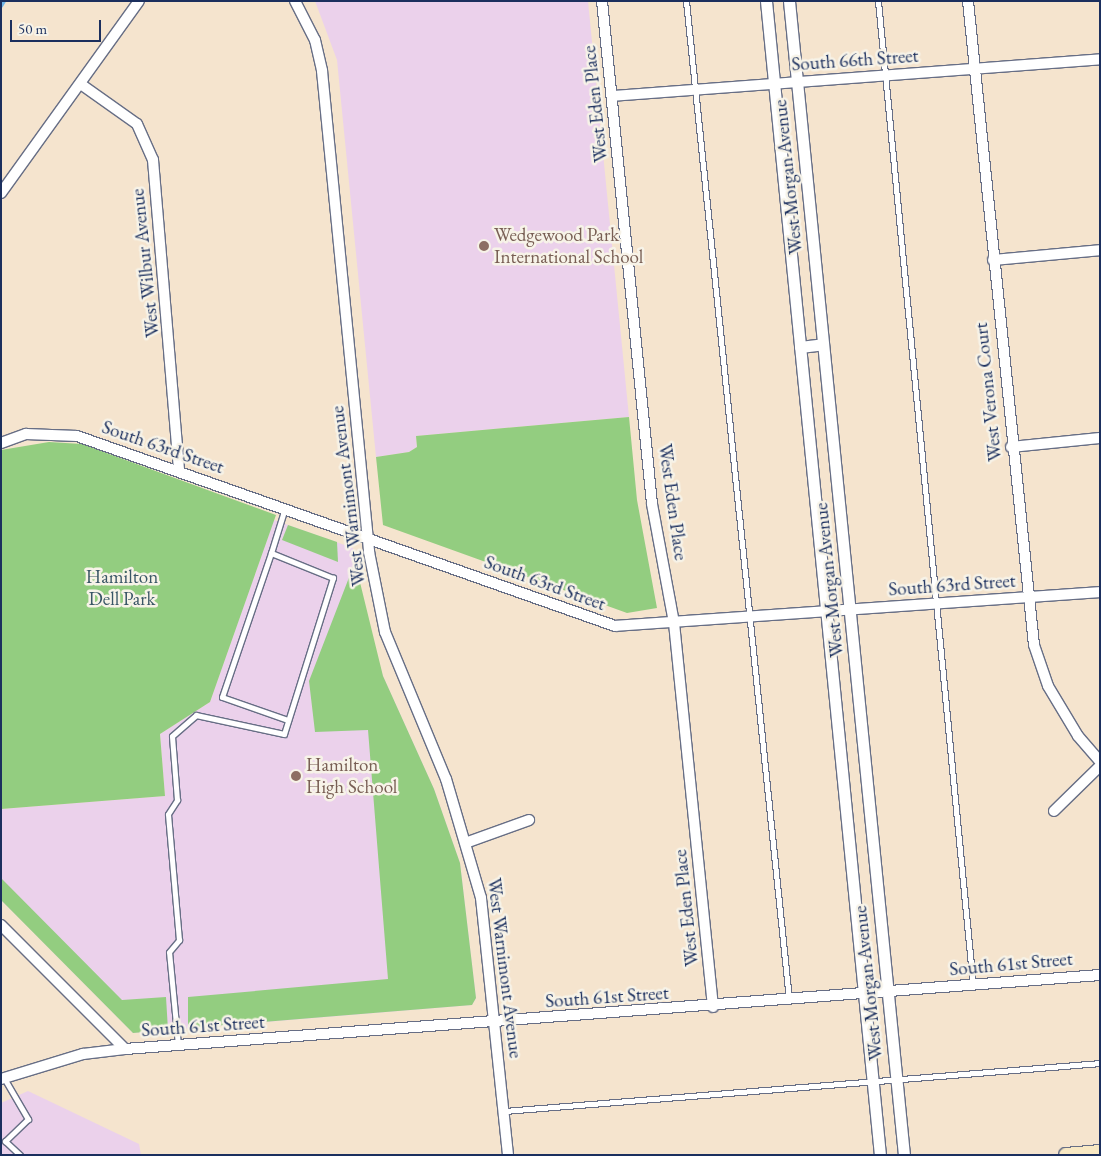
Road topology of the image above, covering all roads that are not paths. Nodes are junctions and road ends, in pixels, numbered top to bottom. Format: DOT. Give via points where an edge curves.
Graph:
graph roads {
  1 [pos="139,1"];
  2 [pos="294,1"];
  3 [pos="602,1"];
  4 [pos="686,1"];
  5 [pos="766,1"];
  6 [pos="789,1"];
  7 [pos="878,1"];
  8 [pos="968,1"];
  9 [pos="1100,59"];
  10 [pos="975,69"];
  11 [pos="886,76"];
  12 [pos="796,82"];
  13 [pos="774,84"];
  14 [pos="82,85"];
  15 [pos="695,90"];
  16 [pos="612,96"];
  17 [pos="1,194"];
  18 [pos="1100,250"];
  19 [pos="993,260"];
  20 [pos="823,344"];
  21 [pos="800,347"];
  22 [pos="1100,438"];
  23 [pos="1,443"];
  24 [pos="1011,447"];
  25 [pos="179,470"];
  26 [pos="284,511"];
  27 [pos="366,536"];
  28 [pos="271,553"];
  29 [pos="1100,592"];
  30 [pos="1026,597"];
  31 [pos="935,603"];
  32 [pos="850,611"];
  33 [pos="826,613"];
  34 [pos="753,618"];
  35 [pos="674,623"];
  36 [pos="288,720"];
  37 [pos="1100,760"];
  38 [pos="1100,766"];
  39 [pos="1054,811"];
  40 [pos="528,820"];
  41 [pos="468,842"];
  42 [pos="1,926"];
  43 [pos="1100,975"];
  44 [pos="973,985"];
  45 [pos="886,992"];
  46 [pos="864,994"];
  47 [pos="789,1000"];
  48 [pos="713,1007"];
  49 [pos="495,1022"];
  50 [pos="178,1045"];
  51 [pos="125,1049"];
  52 [pos="1100,1063"];
  53 [pos="3,1079"];
  54 [pos="895,1080"];
  55 [pos="874,1081"];
  56 [pos="504,1111"];
  57 [pos="1100,1152"];
  58 [pos="20,1155"];
  59 [pos="508,1155"];
  60 [pos="880,1155"];
  61 [pos="904,1155"];
  62 [pos="1066,1155"];
  1 -- 14 [label="street"];
  2 -- 27 [label="street, West Warnimont Avenue" via="315,40 322,71"];
  3 -- 16 [label="street, West Eden Place"];
  4 -- 15 [label="lane"];
  5 -- 13 [label="street, West Morgan Avenue"];
  6 -- 12 [label="street, West Morgan Avenue"];
  7 -- 11 [label="lane"];
  8 -- 10 [label="street, West Verona Court"];
  9 -- 10 [label="street, South 66th Street"];
  10 -- 11 [label="street, South 66th Street"];
  10 -- 19 [label="street, West Verona Court"];
  11 -- 12 [label="street, South 66th Street"];
  11 -- 31 [label="lane"];
  12 -- 13 [label="street, South 66th Street"];
  12 -- 20 [label="street, West Morgan Avenue"];
  13 -- 15 [label="street, South 66th Street"];
  13 -- 21 [label="street, West Morgan Avenue"];
  14 -- 17 [label="street"];
  14 -- 25 [label="street, West Wilbur Avenue" via="137,124 152,160"];
  15 -- 16 [label="street, South 66th Street"];
  15 -- 34 [label="lane" via="732,474"];
  16 -- 35 [label="street, West Eden Place" via="652,504"];
  18 -- 19 [label="street"];
  19 -- 24 [label="street, West Verona Court"];
  20 -- 21 [label="street"];
  20 -- 32 [label="street, West Morgan Avenue"];
  21 -- 33 [label="street, West Morgan Avenue"];
  22 -- 24 [label="street"];
  23 -- 25 [label="street, South 63rd Street" via="26,434 77,436"];
  24 -- 30 [label="street, West Verona Court"];
  25 -- 26 [label="street, South 63rd Street"];
  26 -- 27 [label="street, South 63rd Street"];
  26 -- 28 [label="lane"];
  27 -- 35 [label="street, South 63rd Street" via="614,626"];
  27 -- 41 [label="street, West Warnimont Avenue" via="385,632"];
  28 -- 36 [label="lane" via="334,578"];
  28 -- 36 [label="lane" via="222,697"];
  29 -- 30 [label="street, South 63rd Street"];
  30 -- 31 [label="street, South 63rd Street"];
  30 -- 37 [label="street, West Verona Court" via="1034,645 1048,686 1078,736"];
  31 -- 32 [label="street, South 63rd Street"];
  31 -- 44 [label="lane"];
  32 -- 33 [label="street, South 63rd Street"];
  32 -- 45 [label="street, West Morgan Avenue"];
  33 -- 34 [label="street, South 63rd Street"];
  33 -- 46 [label="street, West Morgan Avenue"];
  34 -- 35 [label="street, South 63rd Street"];
  34 -- 47 [label="lane"];
  35 -- 48 [label="street, West Eden Place"];
  36 -- 50 [label="lane" via="284,734 196,715 172,736 176,800 168,814 178,940 169,952"];
  38 -- 39 [label="street"];
  40 -- 41 [label="street"];
  41 -- 49 [label="street, West Warnimont Avenue" via="481,898"];
  42 -- 51 [label="street"];
  43 -- 44 [label="street, South 61st Street"];
  44 -- 45 [label="street, South 61st Street"];
  45 -- 46 [label="street, South 61st Street"];
  45 -- 54 [label="street, West Morgan Avenue"];
  46 -- 47 [label="street, South 61st Street"];
  46 -- 55 [label="street, West Morgan Avenue"];
  47 -- 48 [label="street, South 61st Street"];
  48 -- 49 [label="street, South 61st Street"];
  49 -- 50 [label="street, South 61st Street"];
  49 -- 56 [label="street, West Warnimont Avenue"];
  50 -- 51 [label="street, South 61st Street"];
  51 -- 53 [label="street, South 61st Street" via="82,1054"];
  52 -- 54 [label="lane"];
  53 -- 58 [label="lane" via="28,1119 5,1141"];
  54 -- 55 [label="lane"];
  54 -- 61 [label="street, West Morgan Avenue"];
  55 -- 56 [label="lane"];
  55 -- 60 [label="street, West Morgan Avenue"];
  56 -- 59 [label="street, West Warnimont Avenue"];
  57 -- 62 [label="main road"];
}
